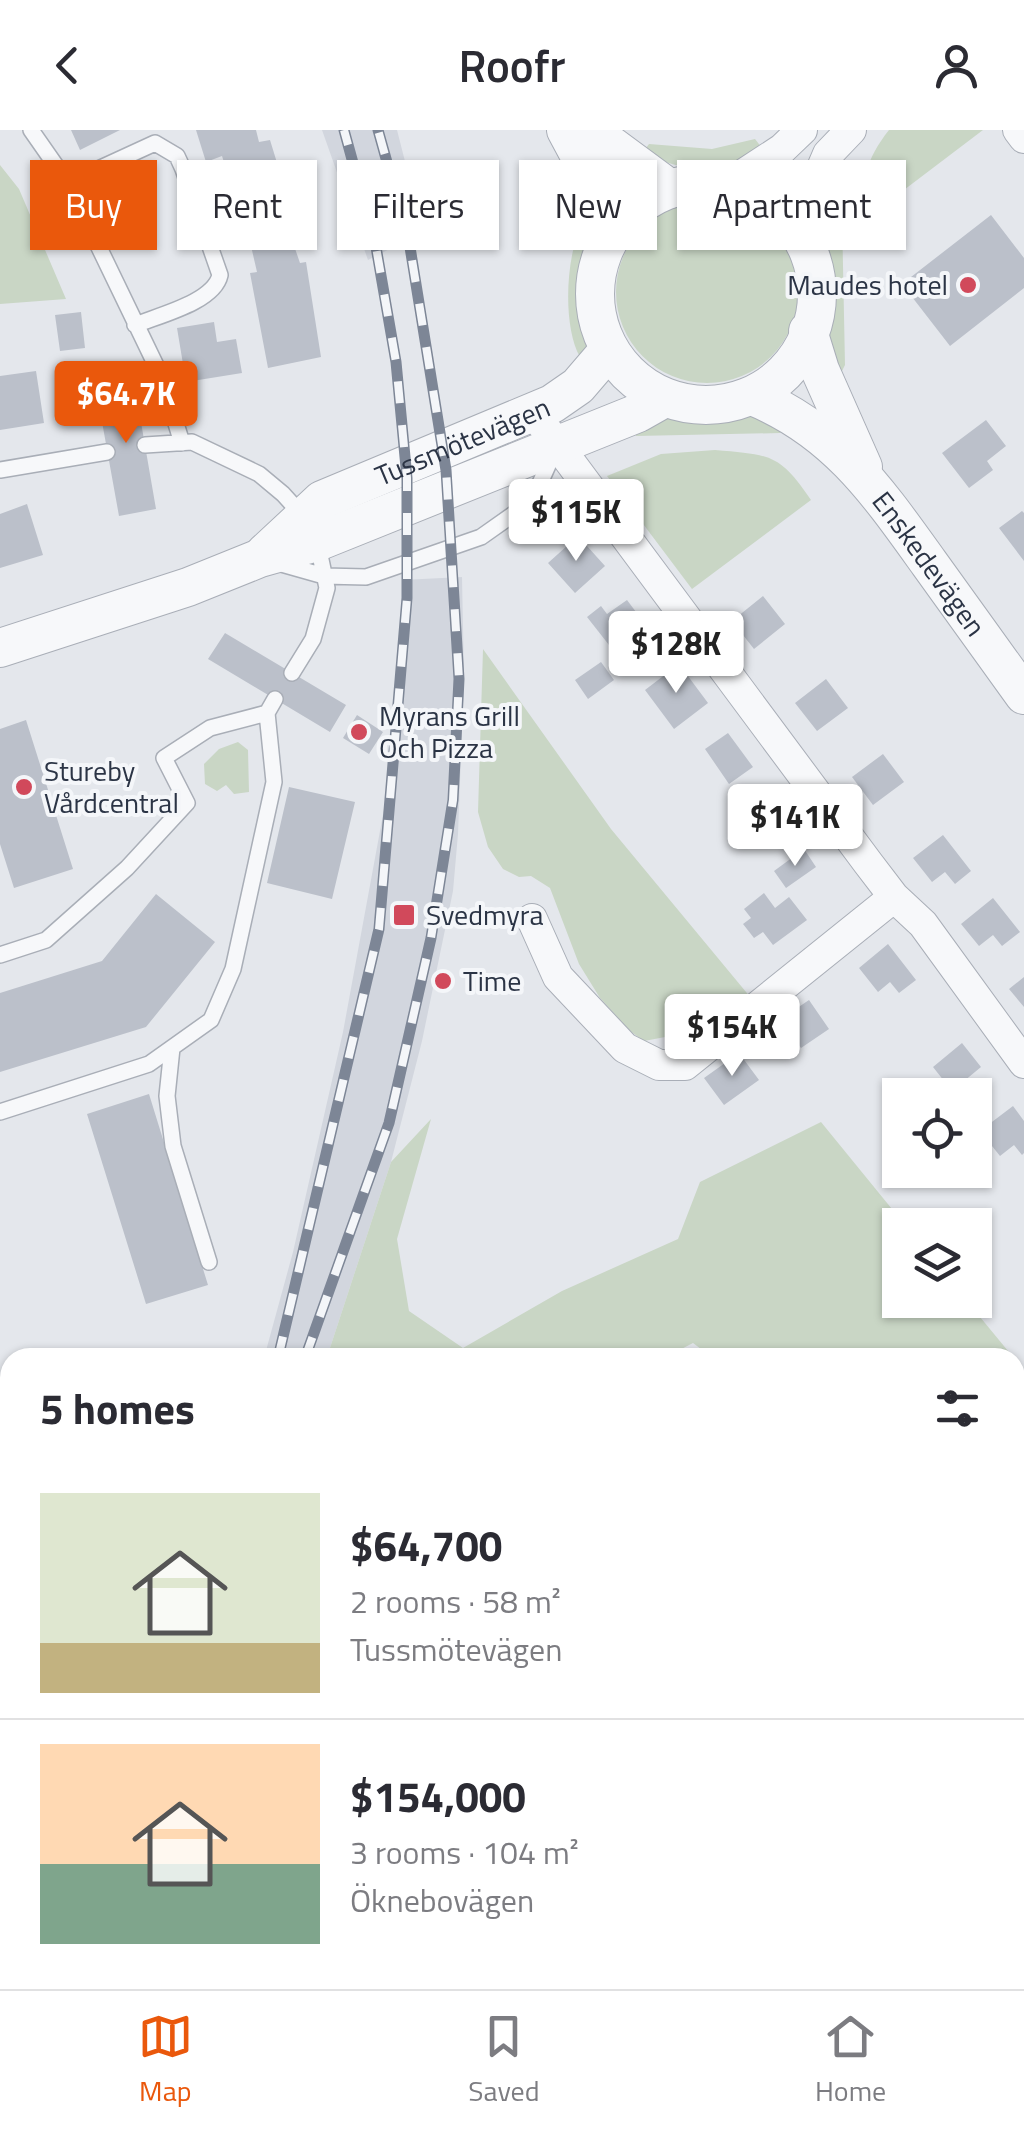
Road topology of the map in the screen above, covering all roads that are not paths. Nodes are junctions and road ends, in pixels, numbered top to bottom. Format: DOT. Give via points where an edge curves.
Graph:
graph roads {
  1 [pos="31,130"];
  2 [pos="566,130"];
  3 [pos="590,130"];
  4 [pos="802,130"];
  5 [pos="850,130"];
  6 [pos="1018,130"];
  7 [pos="1024,138"];
  8 [pos="52,160"];
  9 [pos="119,160"];
  10 [pos="582,160"];
  11 [pos="765,160"];
  12 [pos="825,160"];
  13 [pos="677,187"];
  14 [pos="670,189"];
  15 [pos="657,196"];
  16 [pos="100,250"];
  17 [pos="606,250"];
  18 [pos="807,250"];
  19 [pos="135,325"];
  20 [pos="808,331"];
  21 [pos="608,350"];
  22 [pos="752,396"];
  23 [pos="660,400"];
  24 [pos="533,412"];
  25 [pos="182,442"];
  26 [pos="557,444"];
  27 [pos="145,446"];
  28 [pos="107,452"];
  29 [pos="0,470"];
  30 [pos="868,478"];
  31 [pos="315,545"];
  32 [pos="0,648"];
  33 [pos="292,673"];
  34 [pos="1024,695"];
  35 [pos="894,896"];
  36 [pos="532,920"];
  37 [pos="0,955"];
  38 [pos="172,1048"];
  39 [pos="1024,1063"];
  40 [pos="0,1112"];
  41 [pos="209,1262"];
  1 -- 8 [label="lane"];
  2 -- 10 [label="street"];
  3 -- 14 [label="street"];
  4 -- 11 [label="street"];
  5 -- 12 [label="street"];
  6 -- 7 [label="street"];
  9 -- 19 [label="lane" via="156,143 177,156 220,275 208,295"];
  13 -- 14 [label="street"];
  14 -- 15 [label="street"];
  16 -- 19 [label="lane"];
  17 -- 21 [label="street" via="596,270 596,312"];
  18 -- 20 [label="street" via="816,282"];
  19 -- 25 [label="lane" via="162,378"];
  20 -- 22 [label="street" via="797,360"];
  20 -- 30 [label="street, Enskedevägen"];
  21 -- 23 [label="street"];
  21 -- 24 [label="street, Tussmötevägen" via="578,386"];
  22 -- 23 [label="street" via="699,405"];
  22 -- 30 [label="street, Enskedevägen" via="825,438"];
  23 -- 26 [label="street, Tussmötevägen"];
  24 -- 26 [label="street"];
  24 -- 31 [label="street, Tussmötevägen" via="322,500"];
  25 -- 27 [label="lane"];
  25 -- 31 [label="lane" via="258,474 283,494"];
  26 -- 31 [label="street, Tussmötevägen"];
  26 -- 31 [label="lane" via="532,501 481,537 366,577"];
  26 -- 35 [label="street"];
  28 -- 29 [label="lane"];
  30 -- 34 [label="street, Enskedevägen"];
  31 -- 32 [label="street, Tussmötevägen"];
  31 -- 33 [label="lane" via="326,588 313,639"];
  35 -- 36 [label="street" via="685,1065 659,1065 625,1048 558,977"];
  35 -- 39 [label="street"];
  37 -- 38 [label="lane" via="46,940 127,868 186,803 164,758 210,728 271,706 274,782 233,969 211,1020"];
  38 -- 40 [label="lane" via="149,1064"];
  38 -- 41 [label="lane" via="174,1146"];
}
